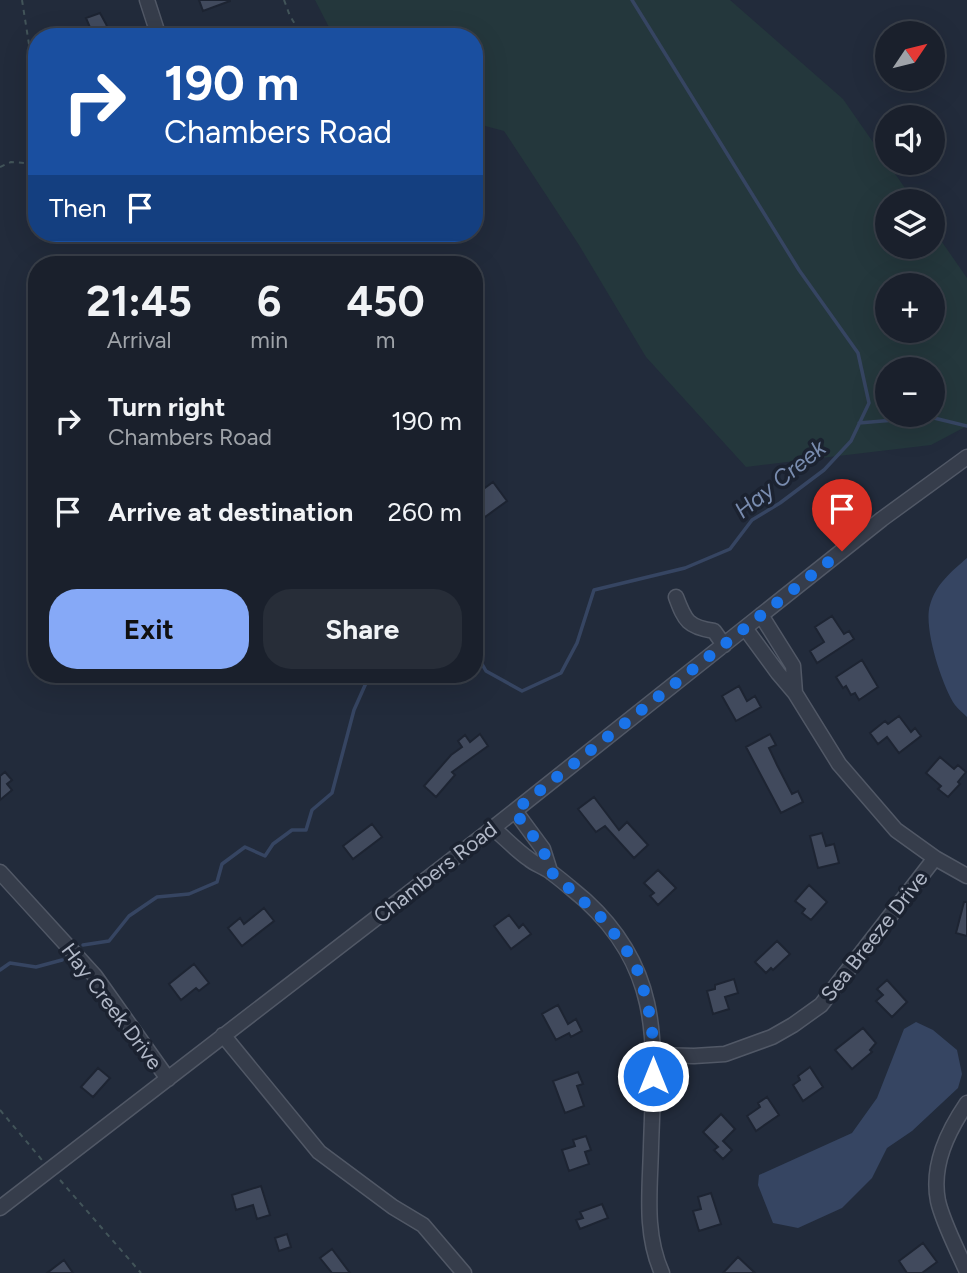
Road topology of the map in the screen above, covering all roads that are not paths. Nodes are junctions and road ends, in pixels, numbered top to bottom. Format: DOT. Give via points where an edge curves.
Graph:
graph roads {
  1 [pos="147,0"];
  2 [pos="156,28"];
  3 [pos="967,457"];
  4 [pos="676,597"];
  5 [pos="761,615"];
  6 [pos="745,628"];
  7 [pos="724,645"];
  8 [pos="795,693"];
  9 [pos="514,811"];
  10 [pos="493,828"];
  11 [pos="935,858"];
  12 [pos="550,871"];
  13 [pos="0,872"];
  14 [pos="967,876"];
  15 [pos="223,1035"];
  16 [pos="654,1055"];
  17 [pos="167,1079"];
  18 [pos="967,1103"];
  19 [pos="0,1208"];
  20 [pos="967,1272"];
  21 [pos="464,1273"];
  22 [pos="662,1273"];
  1 -- 2 [label="street"];
  3 -- 5 [label="street, Chambers Road"];
  4 -- 7 [label="street" via="688,622 714,631"];
  5 -- 6 [label="street, Chambers Road"];
  5 -- 8 [label="street" via="793,666"];
  6 -- 7 [label="street, Chambers Road"];
  6 -- 8 [label="street"];
  7 -- 9 [label="street, Chambers Road"];
  8 -- 11 [label="street" via="839,764 896,830"];
  9 -- 10 [label="street, Chambers Road"];
  9 -- 12 [label="street" via="543,849"];
  10 -- 12 [label="street" via="531,862"];
  10 -- 15 [label="street, Chambers Road"];
  11 -- 14 [label="street"];
  11 -- 16 [label="street, Sea Breeze Drive" via="821,1005 793,1026 726,1054"];
  12 -- 16 [label="street" via="605,921 627,951 646,994"];
  13 -- 17 [label="street, Hay Creek Drive" via="94,976"];
  15 -- 17 [label="street, Chambers Road"];
  15 -- 21 [label="street" via="318,1152 423,1225"];
  16 -- 22 [label="street" via="649,1214"];
  17 -- 19 [label="street, Chambers Road"];
  18 -- 20 [label="street" via="946,1139 937,1184 939,1201"];
}
